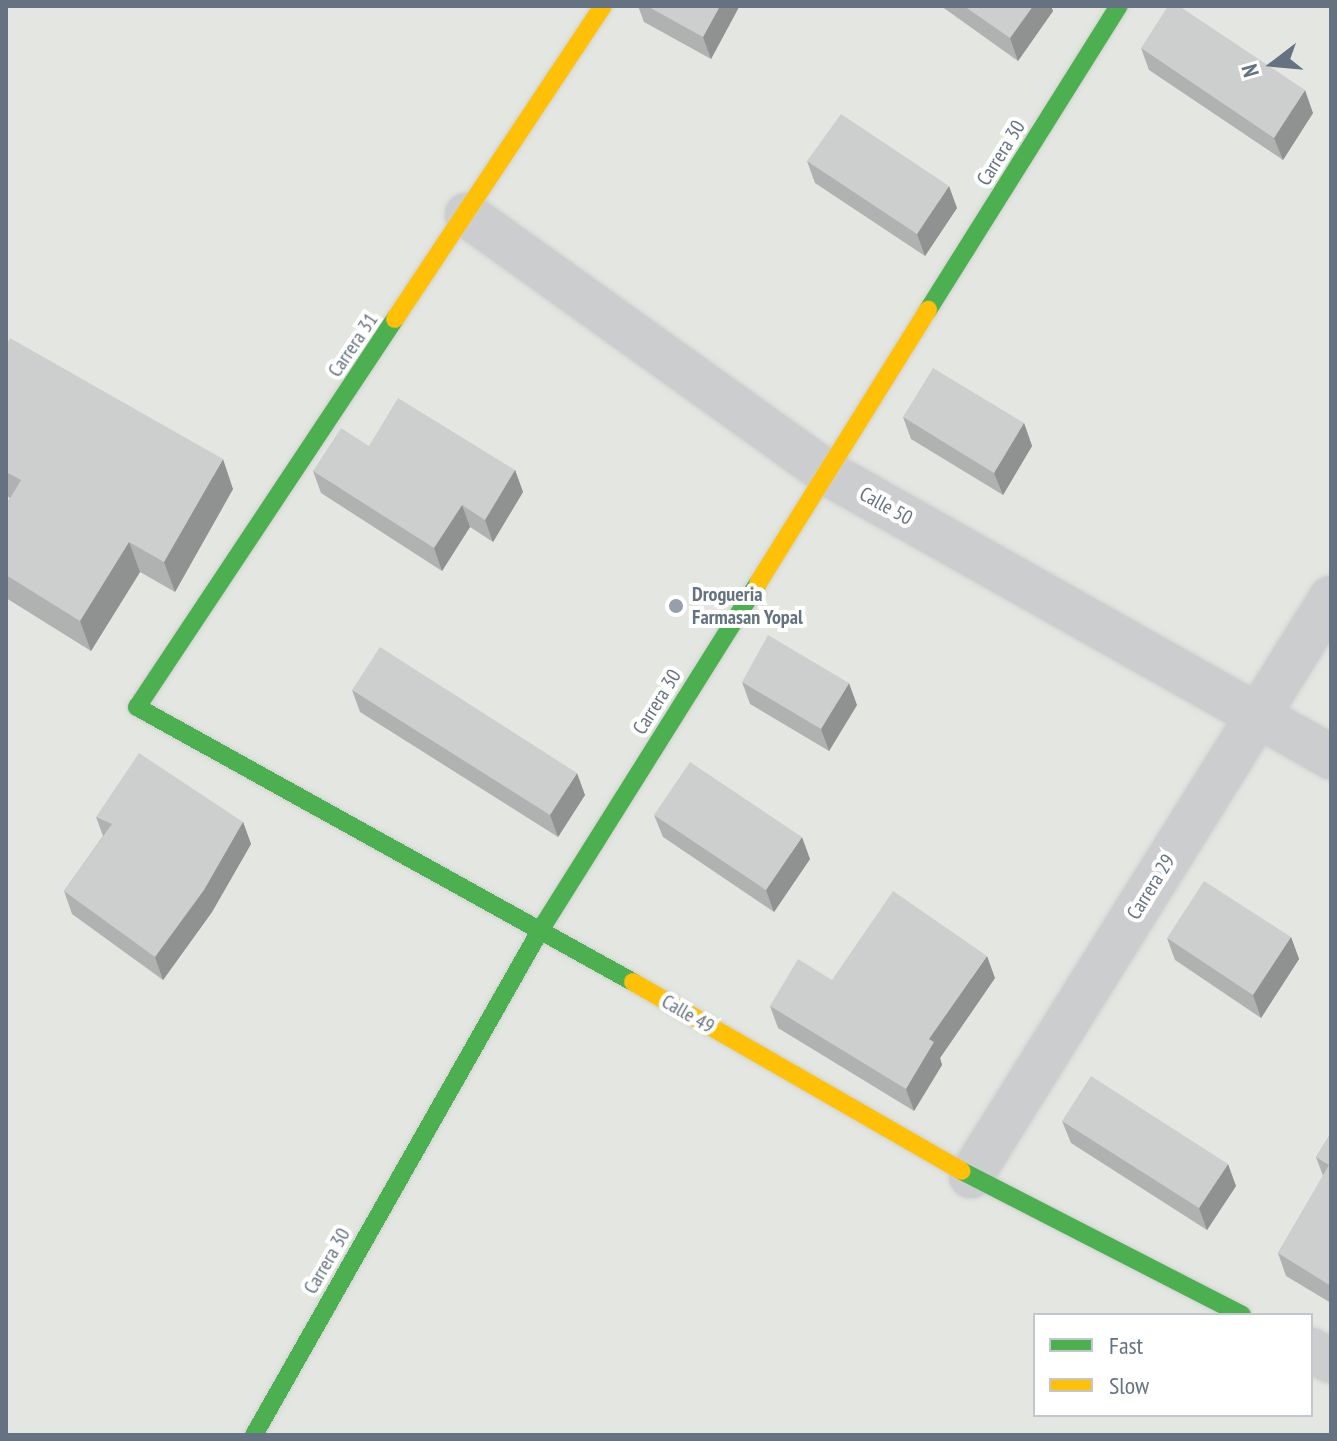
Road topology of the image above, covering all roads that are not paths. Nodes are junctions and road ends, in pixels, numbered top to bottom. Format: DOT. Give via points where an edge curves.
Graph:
graph roads {
  1 [pos="603,6"];
  2 [pos="1119,6"];
  3 [pos="467,215"];
  4 [pos="827,473"];
  5 [pos="1331,598"];
  6 [pos="137,707"];
  7 [pos="1259,714"];
  8 [pos="1331,757"];
  9 [pos="541,929"];
  10 [pos="971,1176"];
  11 [pos="1238,1313"];
  12 [pos="1313,1351"];
  13 [pos="1331,1361"];
  14 [pos="254,1435"];
  1 -- 3 [label="street, Carrera 31"];
  2 -- 4 [label="street, Carrera 30"];
  3 -- 4 [label="street, Calle 50"];
  3 -- 6 [label="street, Carrera 31"];
  4 -- 7 [label="street, Calle 50"];
  4 -- 9 [label="street, Carrera 30"];
  5 -- 7 [label="street, Carrera 29"];
  6 -- 9 [label="street, Calle 49"];
  7 -- 8 [label="street, Calle 50"];
  7 -- 10 [label="street, Carrera 29"];
  9 -- 10 [label="street, Calle 49"];
  9 -- 14 [label="street, Carrera 30"];
  10 -- 11 [label="street, Calle 49"];
  12 -- 13 [label="street"];
}
